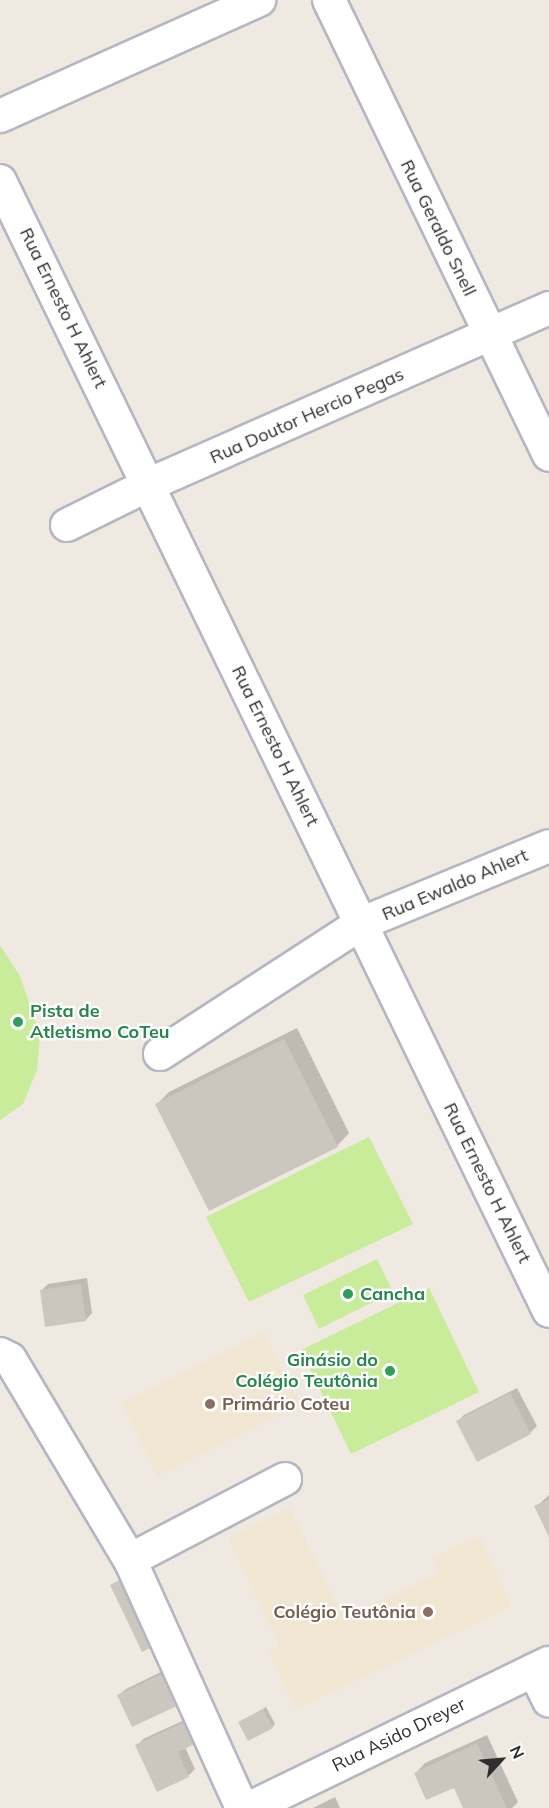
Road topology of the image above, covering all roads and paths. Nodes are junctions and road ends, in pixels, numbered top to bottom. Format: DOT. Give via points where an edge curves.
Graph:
graph roads {
  1 [pos="259,0"];
  2 [pos="329,0"];
  3 [pos="0,116"];
  4 [pos="0,181"];
  5 [pos="549,308"];
  6 [pos="490,336"];
  7 [pos="549,455"];
  8 [pos="150,484"];
  9 [pos="67,525"];
  10 [pos="549,846"];
  11 [pos="360,924"];
  12 [pos="160,1054"];
  13 [pos="549,1311"];
  14 [pos="0,1354"];
  15 [pos="285,1479"];
  16 [pos="130,1560"];
  17 [pos="542,1666"];
  18 [pos="549,1701"];
  19 [pos="242,1808"];
  20 [pos="250,1808"];
  1 -- 3 [label="street"];
  2 -- 6 [label="street, Rua Geraldo Snell"];
  4 -- 8 [label="street, Rua Ernesto H Ahlert"];
  5 -- 6 [label="street, Rua Doutor Hercio Pegas"];
  6 -- 7 [label="street, Rua Geraldo Snell"];
  6 -- 8 [label="street, Rua Doutor Hercio Pegas"];
  8 -- 9 [label="street, Rua Doutor Hercio Pegas"];
  8 -- 11 [label="street, Rua Ernesto H Ahlert"];
  10 -- 11 [label="street, Rua Ewaldo Ahlert"];
  11 -- 12 [label="street, Rua Ewaldo Ahlert"];
  11 -- 13 [label="street, Rua Ernesto H Ahlert"];
  14 -- 16 [label="street" via="10,1359"];
  15 -- 16 [label="street"];
  16 -- 19 [label="street"];
  17 -- 18 [label="street"];
  17 -- 20 [label="street, Rua Asido Dreyer"];
}
